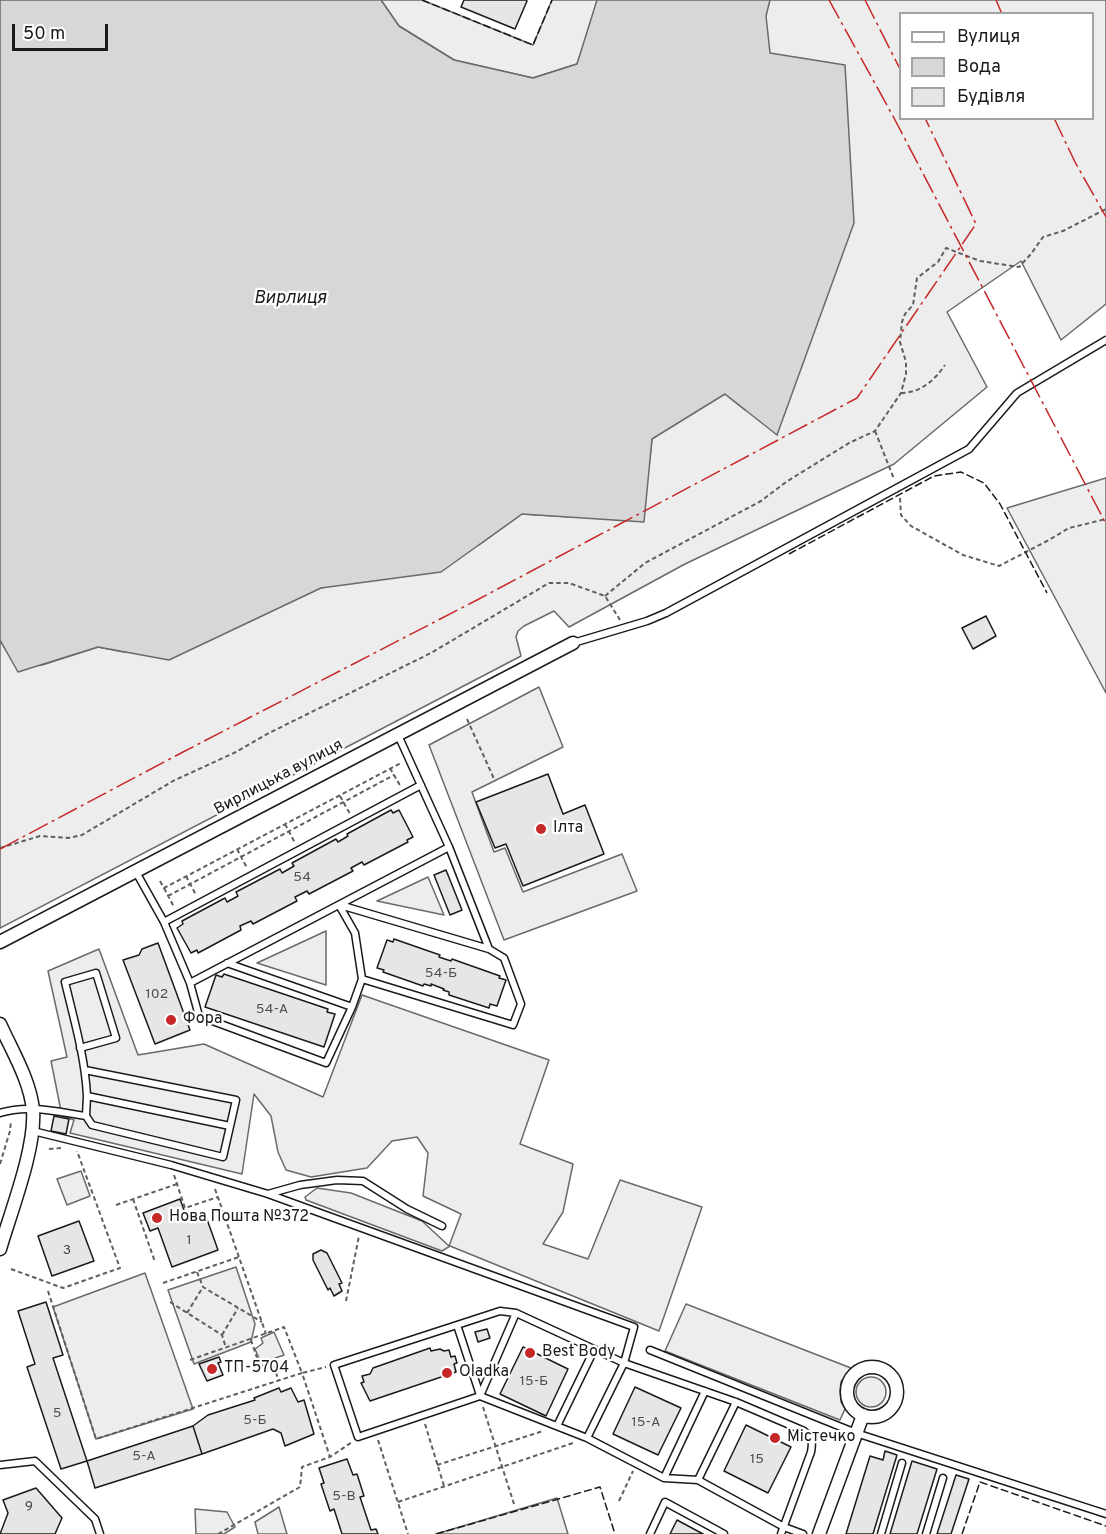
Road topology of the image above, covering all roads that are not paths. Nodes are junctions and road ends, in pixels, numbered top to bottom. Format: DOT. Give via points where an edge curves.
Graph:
graph roads {
  1 [pos="1106,340"];
  2 [pos="573,643"];
  3 [pos="398,735"];
  4 [pos="421,785"];
  5 [pos="449,846"];
  6 [pos="136,872"];
  7 [pos="339,905"];
  8 [pos="164,922"];
  9 [pos="0,942"];
  10 [pos="489,949"];
  11 [pos="227,963"];
  12 [pos="362,979"];
  13 [pos="190,983"];
  14 [pos="352,1007"];
  15 [pos="0,1024"];
  16 [pos="80,1048"];
  17 [pos="86,1070"];
  18 [pos="87,1096"];
  19 [pos="33,1109"];
  20 [pos="0,1113"];
  21 [pos="86,1116"];
  22 [pos="230,1126"];
  23 [pos="32,1131"];
  24 [pos="267,1194"];
  25 [pos="442,1226"];
  26 [pos="0,1249"];
  27 [pos="516,1313"];
  28 [pos="457,1324"];
  29 [pos="594,1350"];
  30 [pos="650,1350"];
  31 [pos="624,1363"];
  32 [pos="705,1391"];
  33 [pos="480,1396"];
  34 [pos="736,1402"];
  35 [pos="863,1415"];
  36 [pos="557,1426"];
  37 [pos="856,1433"];
  38 [pos="587,1438"];
  39 [pos="902,1463"];
  40 [pos="0,1465"];
  41 [pos="664,1478"];
  42 [pos="943,1478"];
  43 [pos="698,1480"];
  44 [pos="1106,1514"];
  45 [pos="783,1531"];
  46 [pos="100,1534"];
  47 [pos="650,1534"];
  48 [pos="724,1534"];
  49 [pos="803,1534"];
  50 [pos="819,1534"];
  51 [pos="881,1534"];
  52 [pos="926,1534"];
  1 -- 2 [label="lane" via="1017,393 969,449 666,613"];
  2 -- 3 [label="street, Вирлицька вулиця"];
  3 -- 4 [label="lane"];
  3 -- 6 [label="street, Вирлицька вулиця"];
  4 -- 5 [label="lane"];
  4 -- 8 [label="lane"];
  5 -- 7 [label="lane"];
  5 -- 10 [label="lane"];
  6 -- 8 [label="lane"];
  6 -- 9 [label="street, Вирлицька вулиця"];
  7 -- 10 [label="lane"];
  7 -- 11 [label="lane"];
  7 -- 12 [label="lane" via="355,933"];
  8 -- 13 [label="lane"];
  10 -- 12 [label="lane" via="504,958 521,1004 513,1025"];
  11 -- 13 [label="lane"];
  11 -- 14 [label="lane"];
  12 -- 14 [label="lane"];
  13 -- 14 [label="lane" via="199,1016 326,1063"];
  15 -- 19 [label="street" via="23,1074"];
  16 -- 16 [label="lane" via="65,982 96,973 116,1038"];
  16 -- 17 [label="lane"];
  17 -- 18 [label="lane"];
  17 -- 22 [label="lane" via="236,1100"];
  18 -- 21 [label="lane"];
  18 -- 22 [label="lane"];
  19 -- 20 [label="lane"];
  19 -- 21 [label="lane"];
  19 -- 23 [label="street"];
  21 -- 22 [label="lane" via="92,1125 223,1157"];
  23 -- 24 [label="lane" via="171,1165"];
  23 -- 26 [label="street"];
  24 -- 25 [label="lane" via="300,1185 363,1181"];
  24 -- 31 [label="lane" via="634,1327"];
  27 -- 28 [label="lane" via="500,1311"];
  27 -- 29 [label="lane"];
  27 -- 33 [label="lane"];
  28 -- 33 [label="lane"];
  28 -- 33 [label="lane" via="334,1365 358,1437"];
  29 -- 31 [label="lane"];
  29 -- 36 [label="lane"];
  30 -- 37 [label="lane"];
  31 -- 32 [label="lane"];
  31 -- 38 [label="lane"];
  32 -- 34 [label="lane"];
  32 -- 41 [label="lane"];
  33 -- 36 [label="lane"];
  34 -- 43 [label="lane"];
  34 -- 45 [label="lane" via="810,1436 811,1452"];
  35 -- 35 [label="street" via="871,1417 886,1412 895,1400 891,1377 878,1368 861,1369 849,1381 850,1405"];
  35 -- 37 [label="street"];
  36 -- 38 [label="lane"];
  37 -- 44 [label="lane"];
  37 -- 50 [label="street"];
  38 -- 41 [label="lane"];
  39 -- 51 [label="lane"];
  40 -- 46 [label="lane" via="35,1461 95,1520"];
  41 -- 43 [label="lane"];
  42 -- 52 [label="lane"];
  43 -- 45 [label="lane"];
  45 -- 49 [label="lane"];
  47 -- 48 [label="lane" via="665,1502"];
}
